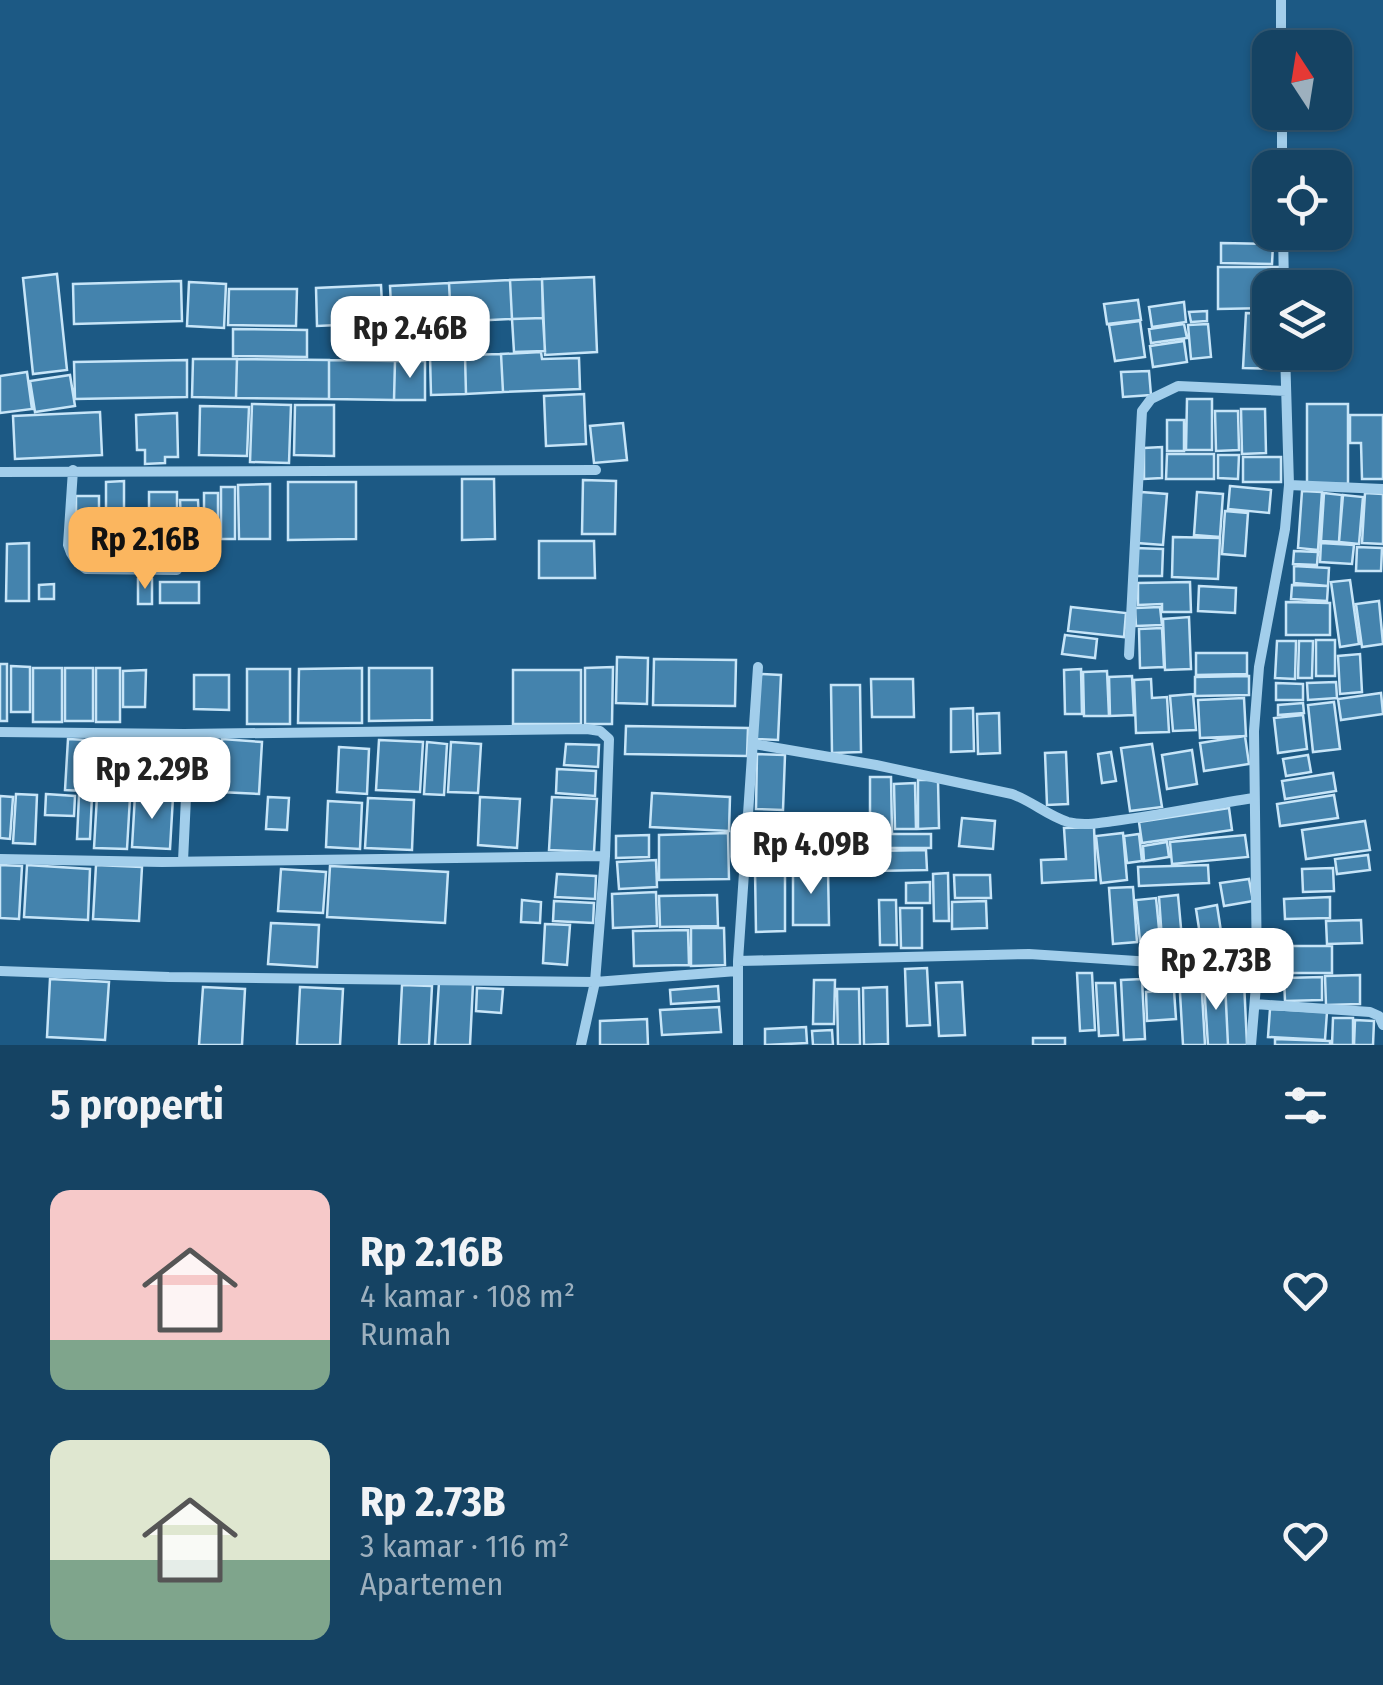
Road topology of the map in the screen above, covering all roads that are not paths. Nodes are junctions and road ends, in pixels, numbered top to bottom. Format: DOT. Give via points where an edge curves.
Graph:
graph roads {
  1 [pos="1280,0"];
  2 [pos="1281,30"];
  3 [pos="1286,370"];
  4 [pos="1286,391"];
  5 [pos="73,470"];
  6 [pos="596,470"];
  7 [pos="0,472"];
  8 [pos="1290,485"];
  9 [pos="1383,489"];
  10 [pos="176,570"];
  11 [pos="1129,654"];
  12 [pos="758,668"];
  13 [pos="0,732"];
  14 [pos="186,734"];
  15 [pos="754,744"];
  16 [pos="1254,798"];
  17 [pos="605,856"];
  18 [pos="0,859"];
  19 [pos="179,861"];
  20 [pos="737,966"];
  21 [pos="0,971"];
  22 [pos="1258,974"];
  23 [pos="595,982"];
  24 [pos="1255,1004"];
  25 [pos="1383,1026"];
  26 [pos="582,1045"];
  27 [pos="738,1045"];
  28 [pos="1251,1045"];
  1 -- 2 [label="street"];
  3 -- 4 [label="street"];
  4 -- 8 [label="street"];
  4 -- 11 [label="street" via="1178,386 1142,411"];
  5 -- 6 [label="street"];
  5 -- 7 [label="street"];
  5 -- 10 [label="street" via="68,545 78,564"];
  8 -- 9 [label="street"];
  8 -- 16 [label="street" via="1259,667"];
  12 -- 15 [label="street"];
  13 -- 14 [label="street"];
  14 -- 17 [label="street" via="600,731 609,739"];
  14 -- 19 [label="street"];
  15 -- 16 [label="street" via="1012,794 1084,824"];
  15 -- 20 [label="street"];
  16 -- 22 [label="street"];
  17 -- 19 [label="street"];
  17 -- 23 [label="street"];
  18 -- 19 [label="street"];
  20 -- 22 [label="street" via="1029,954"];
  20 -- 23 [label="street"];
  20 -- 27 [label="street"];
  21 -- 23 [label="street"];
  22 -- 24 [label="street"];
  23 -- 26 [label="street"];
  24 -- 25 [label="street" via="1370,1012"];
  24 -- 28 [label="street"];
}
